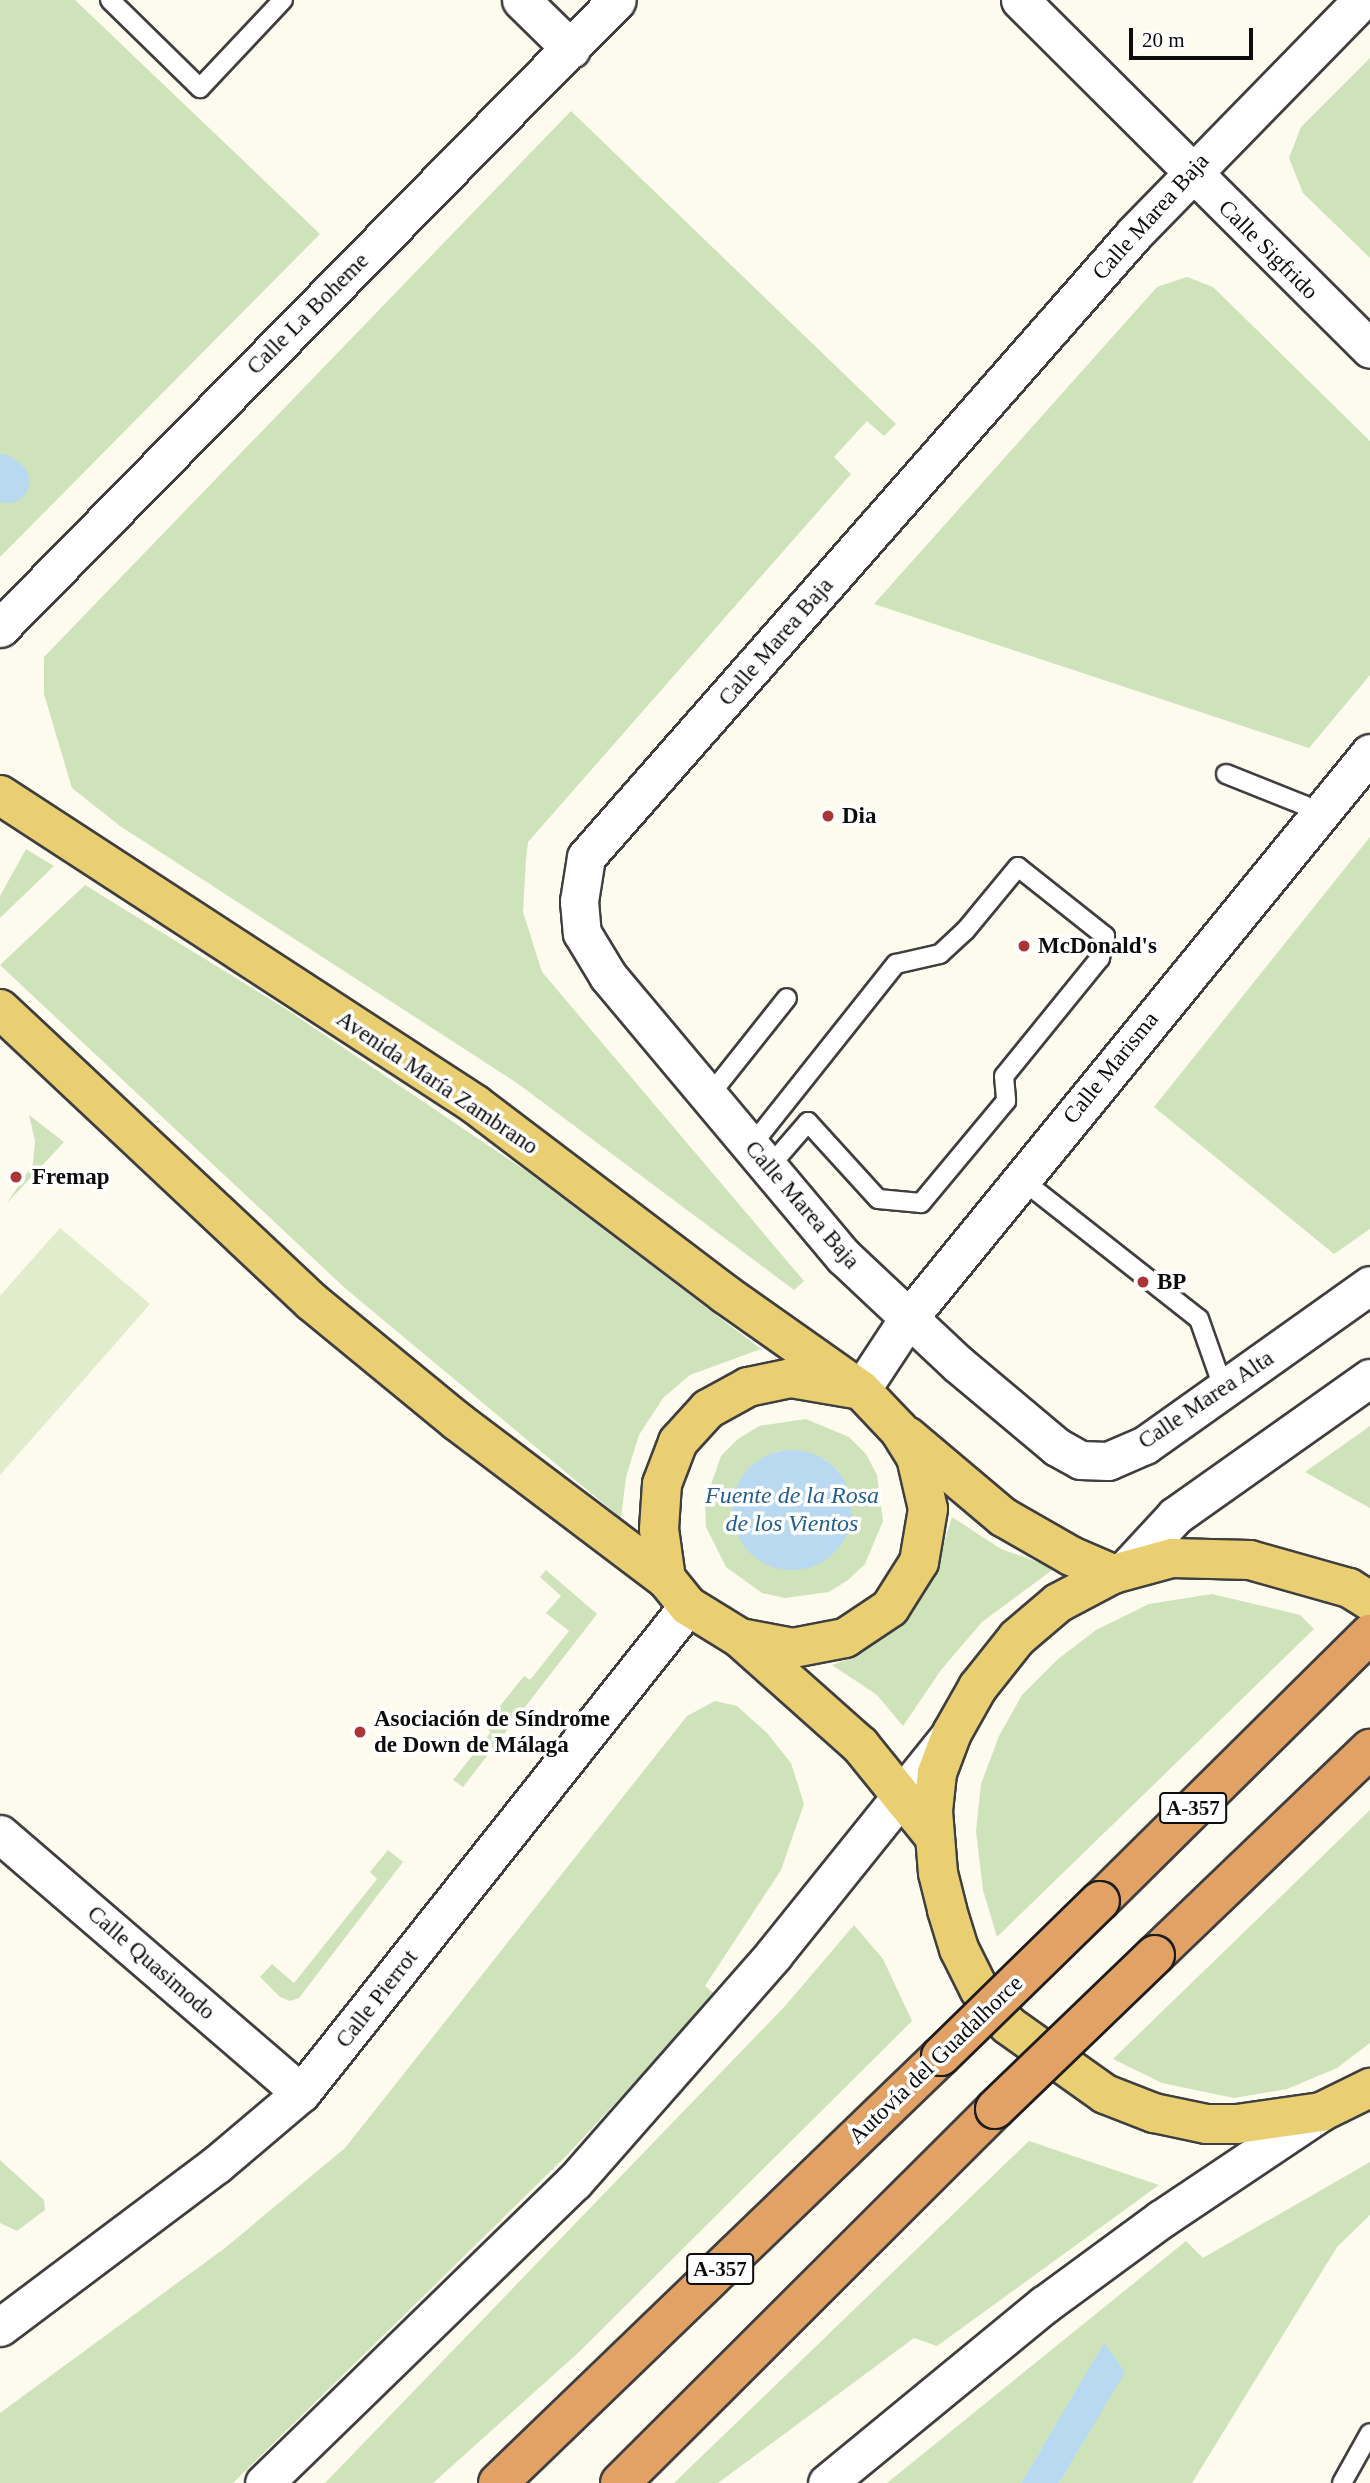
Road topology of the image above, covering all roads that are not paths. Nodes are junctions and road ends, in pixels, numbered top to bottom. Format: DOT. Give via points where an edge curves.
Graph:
graph roads {
  1 [pos="110,0"];
  2 [pos="283,0"];
  3 [pos="521,0"];
  4 [pos="617,0"];
  5 [pos="1020,0"];
  6 [pos="1362,0"];
  7 [pos="571,49"];
  8 [pos="1191,173"];
  9 [pos="1370,349"];
  10 [pos="0,628"];
  11 [pos="1370,753"];
  12 [pos="1226,774"];
  13 [pos="0,795"];
  14 [pos="1321,812"];
  15 [pos="787,998"];
  16 [pos="0,1009"];
  17 [pos="709,1096"];
  18 [pos="760,1157"];
  19 [pos="1021,1179"];
  20 [pos="1370,1285"];
  21 [pos="907,1320"];
  22 [pos="1370,1378"];
  23 [pos="862,1390"];
  24 [pos="1224,1390"];
  25 [pos="899,1430"];
  26 [pos="1119,1571"];
  27 [pos="677,1592"];
  28 [pos="1370,1601"];
  29 [pos="1370,1634"];
  30 [pos="740,1638"];
  31 [pos="952,1733"];
  32 [pos="1357,1762"];
  33 [pos="905,1795"];
  34 [pos="0,1833"];
  35 [pos="933,1835"];
  36 [pos="1367,2092"];
  37 [pos="301,2093"];
  38 [pos="1321,2112"];
  39 [pos="0,2327"];
  40 [pos="1370,2433"];
  41 [pos="264,2483"];
  42 [pos="498,2483"];
  43 [pos="620,2483"];
  44 [pos="827,2483"];
  45 [pos="1342,2483"];
  1 -- 2 [label="lane" via="200,88"];
  3 -- 7 [label="street"];
  4 -- 7 [label="street, Calle La Boheme"];
  5 -- 8 [label="street, Calle Sigfrido"];
  6 -- 8 [label="street, Calle Marea Baja"];
  7 -- 10 [label="street, Calle La Boheme"];
  8 -- 9 [label="street, Calle Sigfrido"];
  8 -- 17 [label="street, Calle Marea Baja" via="586,857 579,901 582,933 608,976"];
  11 -- 14 [label="street, Calle Marisma"];
  12 -- 14 [label="lane"];
  13 -- 23 [label="main road, Avenida María Zambrano" via="476,1105 725,1294"];
  14 -- 19 [label="street, Calle Marisma"];
  15 -- 17 [label="lane"];
  16 -- 27 [label="main road" via="312,1302"];
  17 -- 18 [label="street, Calle Marea Baja"];
  18 -- 18 [label="lane" via="808,1122 878,1199 921,1203 1006,1101 1004,1076 1100,958 1105,936 1018,867 965,932 940,954 896,964"];
  18 -- 21 [label="street, Calle Marea Baja" via="844,1258"];
  19 -- 21 [label="street, Calle Marisma"];
  19 -- 24 [label="lane" via="1199,1319"];
  20 -- 24 [label="street, Calle Marea Alta"];
  21 -- 23 [label="street, Calle Marisma"];
  21 -- 24 [label="street, Calle Marea Alta" via="1057,1447 1080,1460 1108,1461 1145,1445"];
  22 -- 26 [label="street" via="1175,1516"];
  23 -- 25 [label="main road, Avenida María Zambrano"];
  23 -- 27 [label="main road" via="792,1378 748,1387 708,1409 678,1442 662,1484 659,1529"];
  25 -- 26 [label="main road" via="1003,1517 1071,1556"];
  25 -- 30 [label="main road" via="916,1457 928,1509 919,1562 890,1608 845,1638 793,1648"];
  26 -- 28 [label="main road" via="1172,1558 1250,1560 1349,1588"];
  26 -- 31 [label="main road" via="1058,1603 1017,1638 978,1687"];
  27 -- 30 [label="main road"];
  27 -- 37 [label="street, Calle Pierrot"];
  29 -- 42 [label="highway, Autovía del Guadalhorce / A-357, bridge"];
  30 -- 33 [label="main road" via="860,1745"];
  31 -- 33 [label="street"];
  31 -- 35 [label="main road" via="937,1773"];
  32 -- 43 [label="highway, bridge" via="995,2109"];
  33 -- 35 [label="main road"];
  33 -- 41 [label="street" via="774,1954 574,2182"];
  34 -- 37 [label="street, Calle Quasimodo"];
  35 -- 38 [label="main road" via="947,1910 959,1949 979,1989 1008,2025 1063,2066 1105,2094 1154,2113 1206,2124"];
  36 -- 38 [label="main road"];
  37 -- 39 [label="street, Calle Pierrot" via="216,2165"];
  38 -- 44 [label="street" via="1161,2219 1044,2305"];
  40 -- 45 [label="lane"];
}
